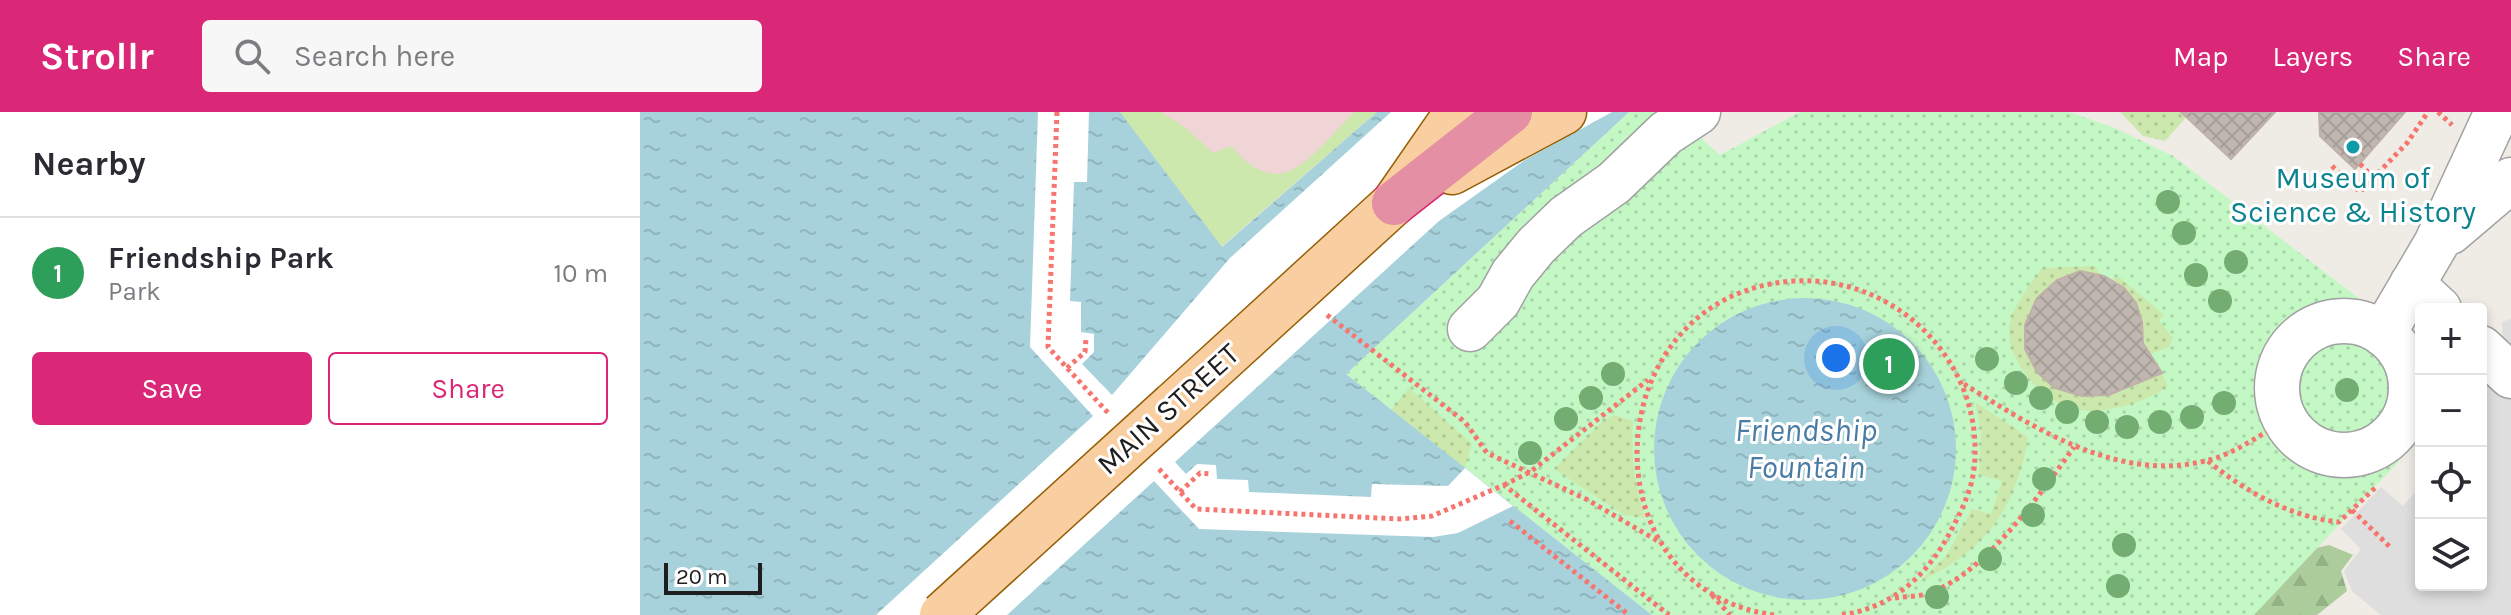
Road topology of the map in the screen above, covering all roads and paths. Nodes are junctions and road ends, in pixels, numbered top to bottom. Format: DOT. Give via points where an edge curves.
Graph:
graph roads {
  1 [pos="1457,112"];
  2 [pos="1480,112"];
  3 [pos="1510,112"];
  4 [pos="1564,112"];
  5 [pos="1698,112"];
  6 [pos="2428,112"];
  7 [pos="2497,112"];
  8 [pos="2360,164"];
  9 [pos="2332,166"];
  10 [pos="2374,178"];
  11 [pos="2511,180"];
  12 [pos="1394,203"];
  13 [pos="2436,244"];
  14 [pos="2426,297"];
  15 [pos="1327,315"];
  16 [pos="1470,329"];
  17 [pos="2511,330"];
  18 [pos="2487,332"];
  19 [pos="2383,334"];
  20 [pos="1086,338"];
  21 [pos="2487,354"];
  22 [pos="1067,368"];
  23 [pos="2511,376"];
  24 [pos="1649,379"];
  25 [pos="1964,383"];
  26 [pos="2285,421"];
  27 [pos="2074,447"];
  28 [pos="2208,461"];
  29 [pos="1530,472"];
  30 [pos="1212,474"];
  31 [pos="1504,485"];
  32 [pos="2377,486"];
  33 [pos="1493,490"];
  34 [pos="1180,492"];
  35 [pos="2352,510"];
  36 [pos="1510,521"];
  37 [pos="1664,544"];
  38 [pos="2391,548"];
  39 [pos="1709,591"];
  40 [pos="1888,599"];
  41 [pos="942,615"];
  42 [pos="1629,615"];
  43 [pos="1669,615"];
  44 [pos="1730,615"];
  45 [pos="1774,615"];
  46 [pos="1841,615"];
  1 -- 12 [label="main road, MAIN STREET"];
  2 -- 12 [label="highway"];
  3 -- 12 [label="highway"];
  4 -- 12 [label="main road, MAIN STREET"];
  5 -- 16 [label="lane" via="1566,217"];
  6 -- 10 [label="path"];
  7 -- 13 [label="lane"];
  8 -- 10 [label="path"];
  9 -- 10 [label="path" via="2360,192"];
  11 -- 13 [label="lane"];
  12 -- 41 [label="main road, MAIN STREET, bridge"];
  13 -- 14 [label="lane"];
  14 -- 19 [label="lane"];
  15 -- 29 [label="path" via="1465,422 1487,453"];
  17 -- 18 [label="lane"];
  19 -- 26 [label="lane" via="2340,321 2299,338 2277,377"];
  19 -- 26 [label="lane" via="2408,368 2411,390 2407,411 2380,445 2339,455 2317,450"];
  20 -- 22 [label="path" via="1085,352"];
  21 -- 23 [label="lane"];
  24 -- 25 [label="path" via="1679,334 1711,308 1750,288 1795,281 1849,286 1895,304 1926,332"];
  24 -- 29 [label="path"];
  24 -- 37 [label="path" via="1636,431 1636,475 1649,521"];
  25 -- 27 [label="path"];
  25 -- 40 [label="path" via="1974,423 1974,470 1962,512 1936,558 1905,591"];
  26 -- 28 [label="path"];
  27 -- 28 [label="path" via="2165,466"];
  27 -- 40 [label="path" via="2026,514 1976,563 1932,592"];
  28 -- 35 [label="path" via="2246,492 2312,519 2339,522"];
  29 -- 31 [label="path"];
  29 -- 37 [label="path"];
  30 -- 34 [label="path" via="1200,473"];
  31 -- 33 [label="path"];
  31 -- 43 [label="path"];
  32 -- 35 [label="path"];
  35 -- 38 [label="path"];
  36 -- 42 [label="path"];
  37 -- 39 [label="path" via="1674,561"];
  39 -- 44 [label="path"];
  39 -- 45 [label="path" via="1756,613"];
  40 -- 46 [label="path"];
}
